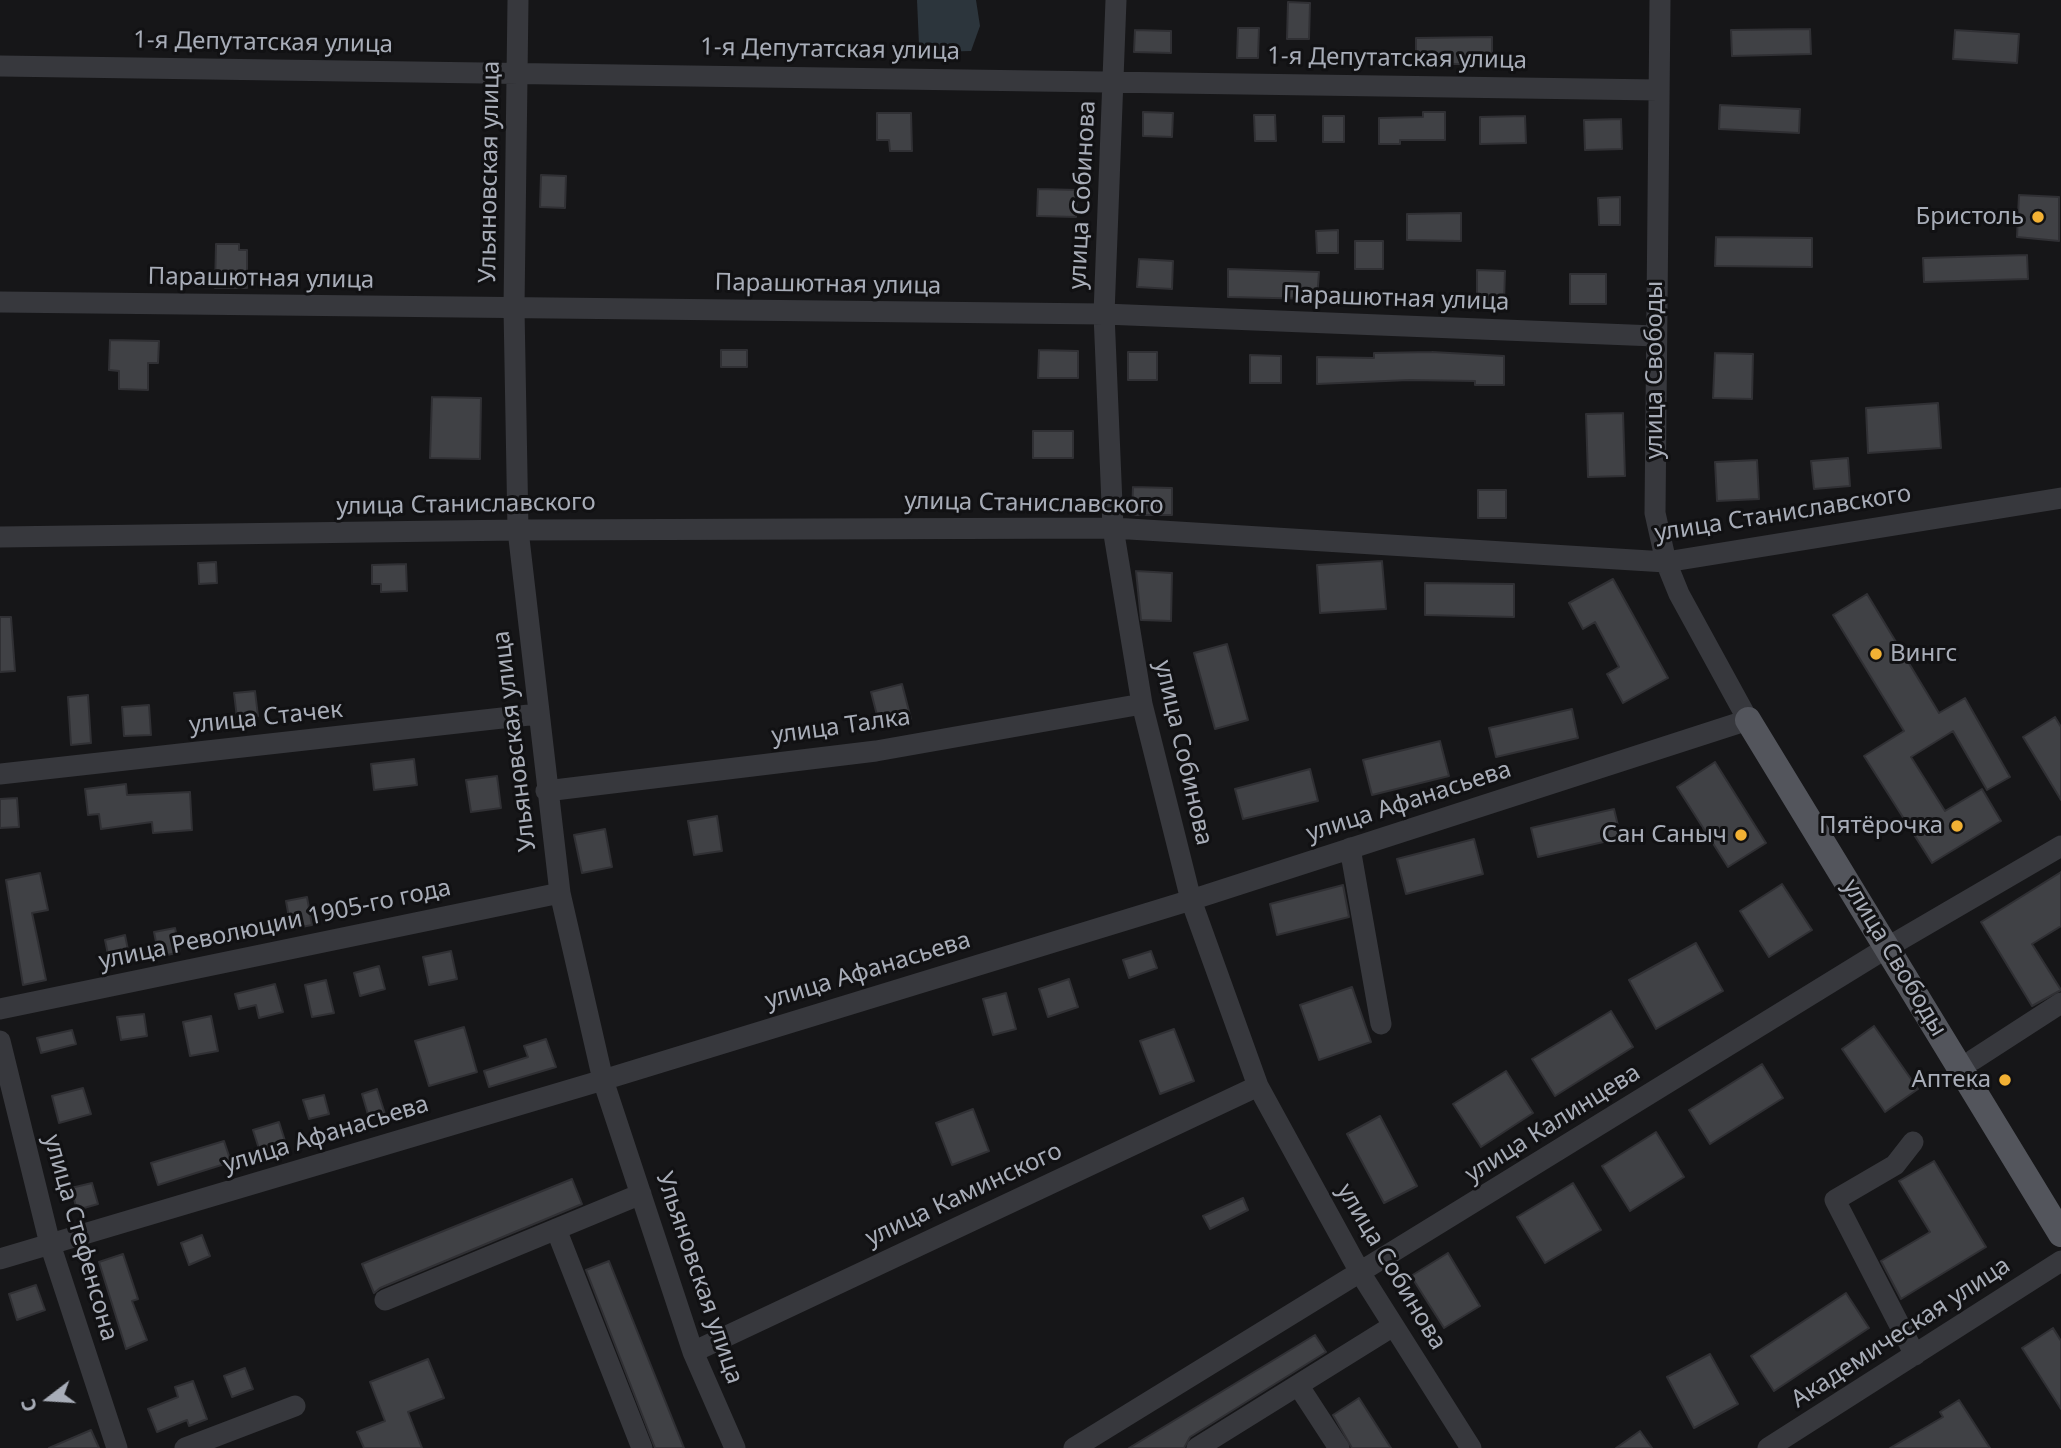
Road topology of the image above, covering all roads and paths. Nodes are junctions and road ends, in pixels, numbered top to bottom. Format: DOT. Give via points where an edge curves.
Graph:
graph roads {
  1 [pos="518,0"];
  2 [pos="1116,0"];
  3 [pos="1660,0"];
  4 [pos="0,66"];
  5 [pos="518,71"];
  6 [pos="1115,80"];
  7 [pos="1658,90"];
  8 [pos="0,302"];
  9 [pos="514,308"];
  10 [pos="1104,314"];
  11 [pos="1655,336"];
  12 [pos="2061,498"];
  13 [pos="1113,528"];
  14 [pos="518,530"];
  15 [pos="0,537"];
  16 [pos="1666,562"];
  17 [pos="1142,704"];
  18 [pos="538,714"];
  19 [pos="1748,720"];
  20 [pos="0,774"];
  21 [pos="546,791"];
  22 [pos="2061,846"];
  23 [pos="1350,848"];
  24 [pos="560,893"];
  25 [pos="1191,900"];
  26 [pos="1894,943"];
  27 [pos="2061,1003"];
  28 [pos="0,1009"];
  29 [pos="1381,1024"];
  30 [pos="0,1041"];
  31 [pos="1973,1060"];
  32 [pos="603,1080"];
  33 [pos="1258,1086"];
  34 [pos="1913,1142"];
  35 [pos="641,1194"];
  36 [pos="2061,1200"];
  37 [pos="556,1229"];
  38 [pos="2061,1234"];
  39 [pos="50,1244"];
  40 [pos="0,1259"];
  41 [pos="2061,1261"];
  42 [pos="1361,1274"];
  43 [pos="385,1300"];
  44 [pos="1394,1326"];
  45 [pos="693,1352"];
  46 [pos="1915,1355"];
  47 [pos="1298,1385"];
  48 [pos="295,1406"];
  49 [pos="117,1448"];
  50 [pos="185,1448"];
  51 [pos="642,1448"];
  52 [pos="735,1448"];
  53 [pos="1074,1448"];
  54 [pos="1197,1448"];
  55 [pos="1339,1448"];
  56 [pos="1471,1448"];
  57 [pos="1768,1448"];
  1 -- 5 [label="street, Ульяновская улица"];
  2 -- 6 [label="street, улица Собинова"];
  3 -- 7 [label="street, улица Свободы"];
  4 -- 5 [label="street, 1-я Депутатская улица"];
  5 -- 6 [label="street, 1-я Депутатская улица"];
  5 -- 9 [label="street, Ульяновская улица"];
  6 -- 7 [label="street, 1-я Депутатская улица"];
  6 -- 10 [label="street, улица Собинова"];
  7 -- 11 [label="street, улица Свободы"];
  8 -- 9 [label="street, Парашютная улица"];
  9 -- 10 [label="street, Парашютная улица"];
  9 -- 14 [label="street, Ульяновская улица"];
  10 -- 11 [label="street, Парашютная улица"];
  10 -- 13 [label="street, улица Собинова"];
  11 -- 16 [label="street, улица Свободы" via="1655,513"];
  12 -- 16 [label="street, улица Станиславского"];
  13 -- 14 [label="street, улица Станиславского"];
  13 -- 16 [label="street, улица Станиславского"];
  13 -- 17 [label="street, улица Собинова"];
  14 -- 15 [label="street, улица Станиславского"];
  14 -- 18 [label="street, Ульяновская улица"];
  16 -- 19 [label="street, улица Свободы"];
  17 -- 21 [label="street, улица Талка" via="876,751"];
  17 -- 25 [label="street, улица Собинова"];
  18 -- 20 [label="street, улица Стачек"];
  18 -- 21 [label="street, Ульяновская улица"];
  19 -- 23 [label="street, улица Афанасьева"];
  19 -- 26 [label="main road, улица Свободы"];
  21 -- 24 [label="street, Ульяновская улица"];
  22 -- 26 [label="street, улица Калинцева"];
  23 -- 25 [label="street, улица Афанасьева"];
  23 -- 29 [label="street"];
  24 -- 28 [label="street, улица Революции 1905-го года"];
  24 -- 32 [label="street, Ульяновская улица"];
  25 -- 32 [label="street, улица Афанасьева"];
  25 -- 33 [label="street, улица Собинова"];
  26 -- 31 [label="main road, улица Свободы"];
  26 -- 38 [label="main road, улица Свободы"];
  26 -- 42 [label="street, улица Калинцева"];
  27 -- 31 [label="street"];
  30 -- 39 [label="street, улица Стефенсона"];
  31 -- 36 [label="main road, улица Свободы"];
  32 -- 35 [label="street, Ульяновская улица"];
  32 -- 39 [label="street, улица Афанасьева"];
  33 -- 42 [label="street, улица Собинова"];
  33 -- 45 [label="street, улица Каминского"];
  34 -- 46 [label="street" via="1895,1165 1835,1200"];
  35 -- 37 [label="street"];
  35 -- 45 [label="street, Ульяновская улица"];
  37 -- 43 [label="street"];
  37 -- 51 [label="street"];
  39 -- 40 [label="street, улица Афанасьева"];
  39 -- 49 [label="street, улица Стефенсона"];
  41 -- 46 [label="street, Академическая улица"];
  42 -- 44 [label="street, улица Собинова"];
  42 -- 53 [label="street, улица Калинцева"];
  44 -- 47 [label="street"];
  44 -- 56 [label="street, улица Собинова"];
  45 -- 52 [label="street, Ульяновская улица"];
  46 -- 57 [label="street, Академическая улица"];
  47 -- 54 [label="street"];
  47 -- 55 [label="street"];
  48 -- 50 [label="street"];
}
